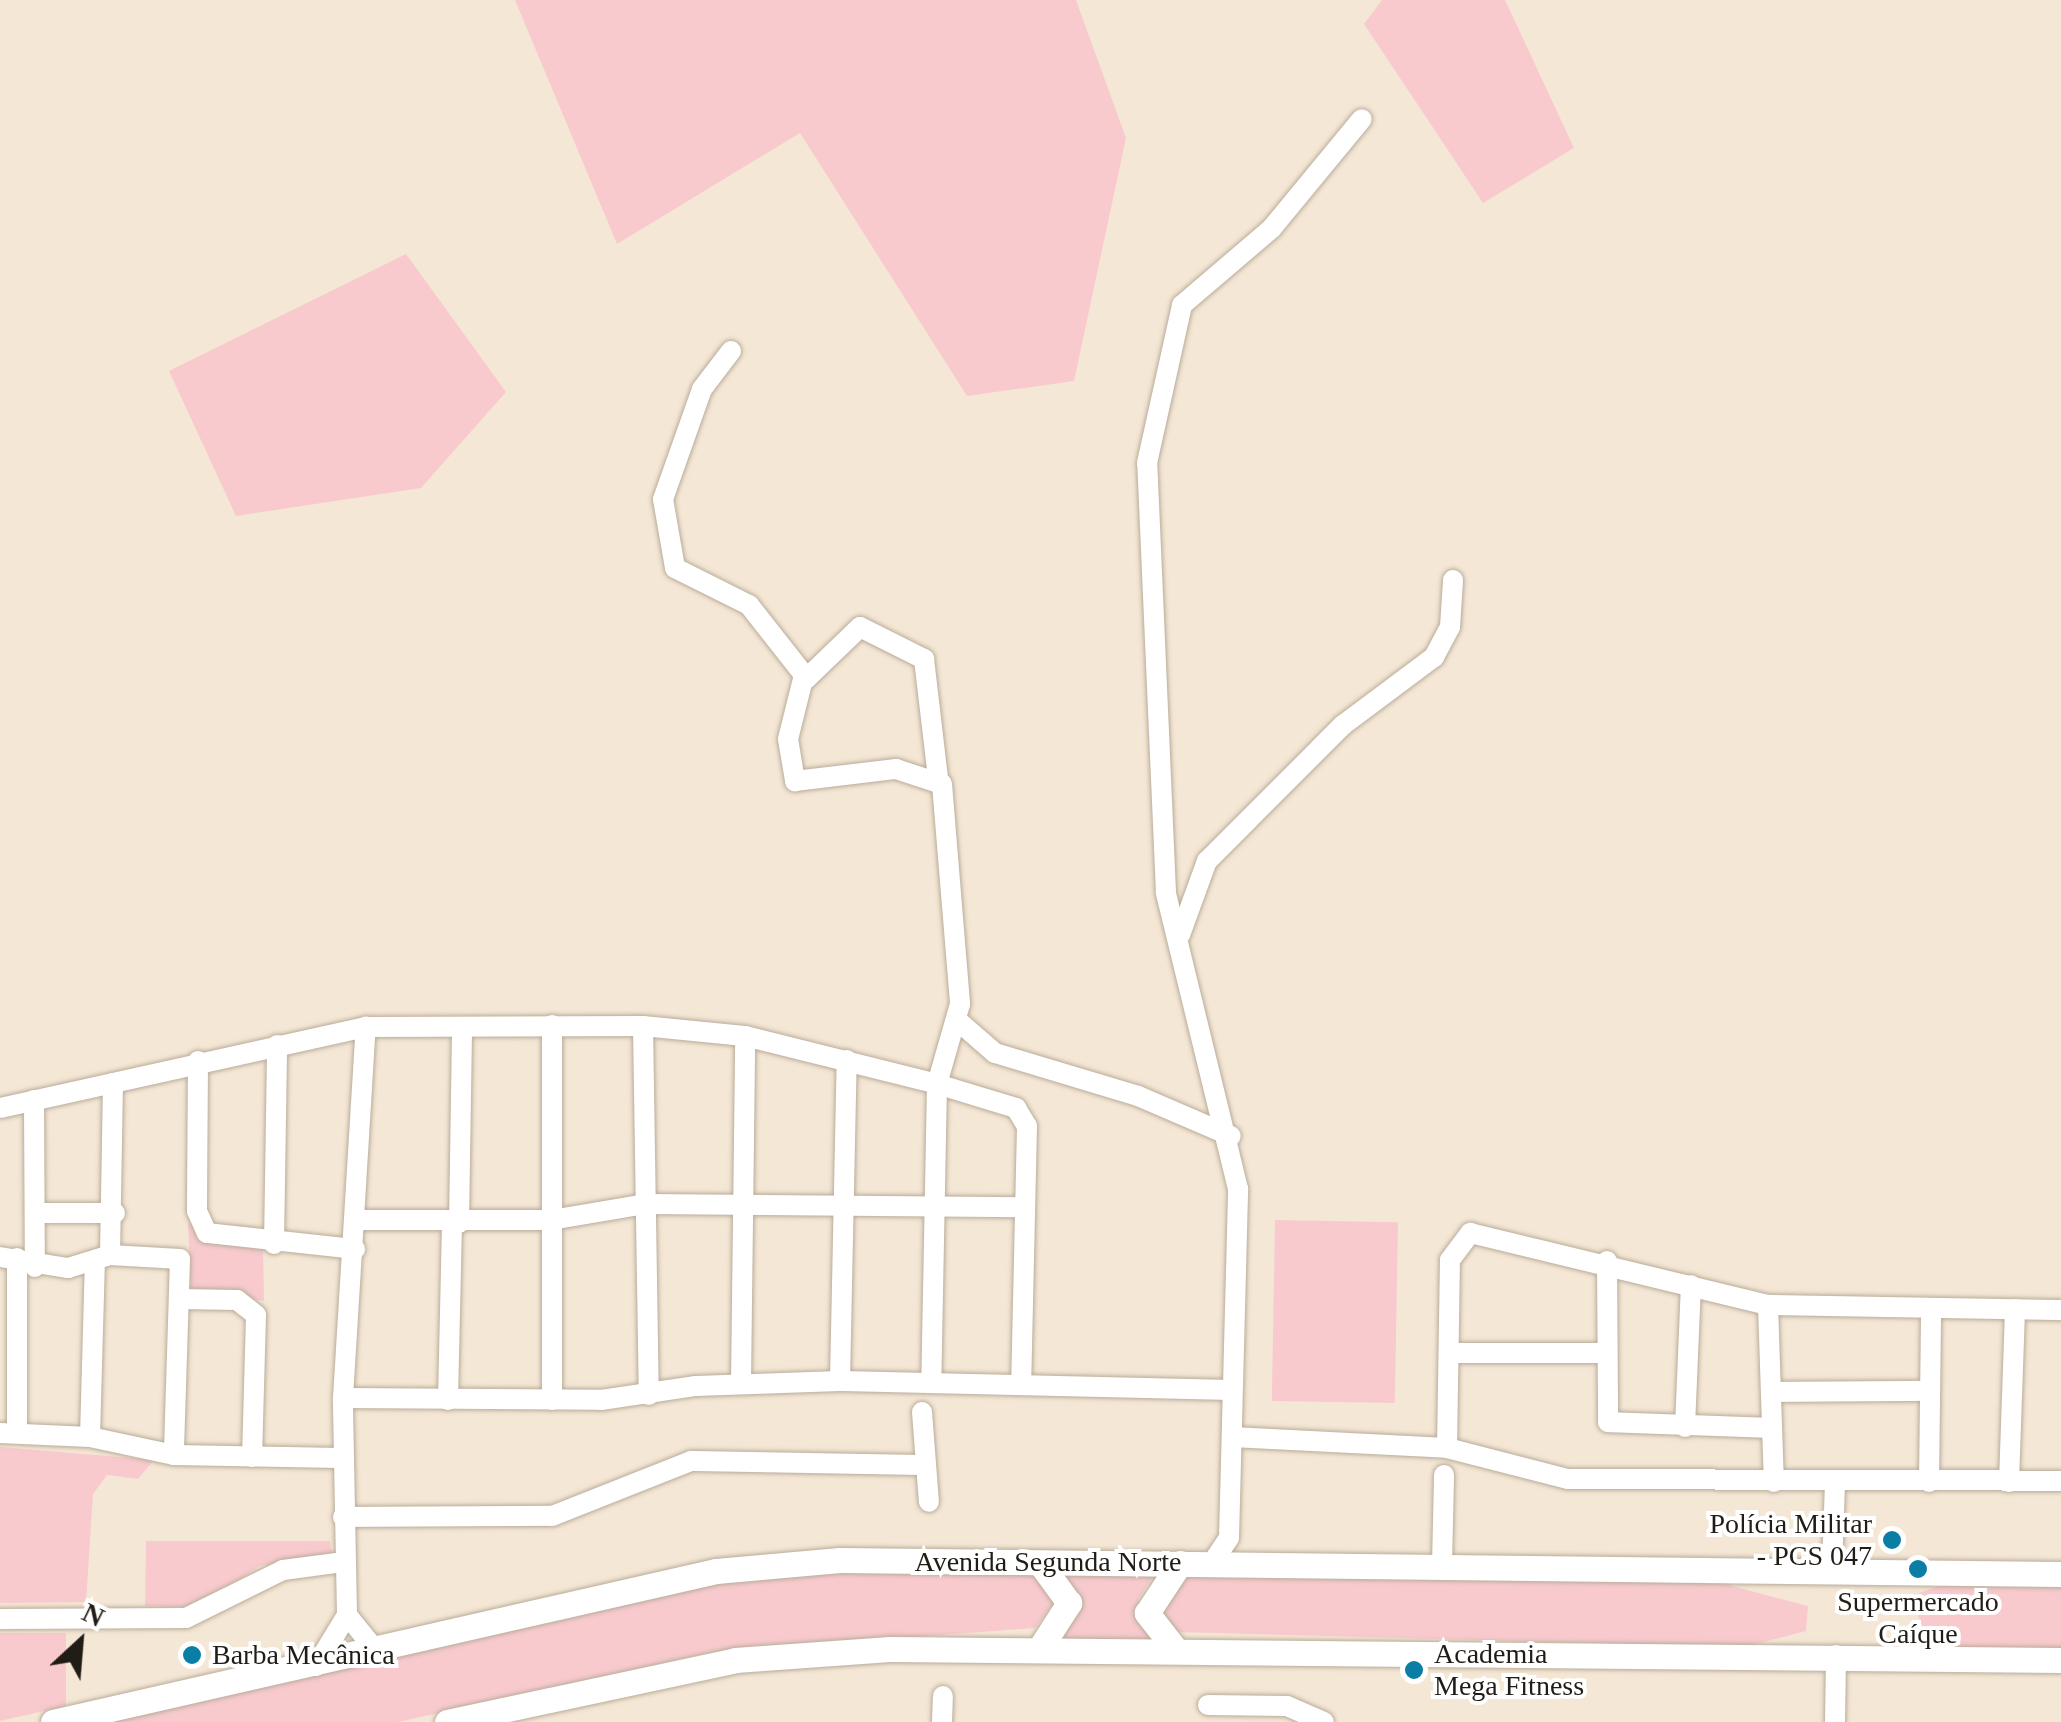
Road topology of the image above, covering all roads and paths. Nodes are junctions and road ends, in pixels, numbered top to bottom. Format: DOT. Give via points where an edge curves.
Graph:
graph roads {
  1 [pos="1362,118"];
  2 [pos="731,352"];
  3 [pos="1453,580"];
  4 [pos="806,680"];
  5 [pos="938,778"];
  6 [pos="1180,937"];
  7 [pos="958,1021"];
  8 [pos="552,1025"];
  9 [pos="642,1026"];
  10 [pos="366,1027"];
  11 [pos="462,1028"];
  12 [pos="745,1036"];
  13 [pos="277,1045"];
  14 [pos="846,1060"];
  15 [pos="198,1061"];
  16 [pos="113,1084"];
  17 [pos="937,1084"];
  18 [pos="34,1100"];
  19 [pos="0,1108"];
  20 [pos="1231,1136"];
  21 [pos="646,1204"];
  22 [pos="742,1204"];
  23 [pos="843,1204"];
  24 [pos="934,1206"];
  25 [pos="1024,1207"];
  26 [pos="115,1213"];
  27 [pos="39,1214"];
  28 [pos="357,1220"];
  29 [pos="551,1220"];
  30 [pos="456,1223"];
  31 [pos="274,1244"];
  32 [pos="355,1249"];
  33 [pos="103,1258"];
  34 [pos="17,1260"];
  35 [pos="1608,1261"];
  36 [pos="1692,1284"];
  37 [pos="180,1300"];
  38 [pos="1768,1304"];
  39 [pos="1931,1308"];
  40 [pos="2015,1309"];
  41 [pos="2061,1310"];
  42 [pos="1606,1352"];
  43 [pos="1450,1353"];
  44 [pos="840,1381"];
  45 [pos="1021,1382"];
  46 [pos="741,1383"];
  47 [pos="932,1383"];
  48 [pos="1232,1390"];
  49 [pos="1930,1391"];
  50 [pos="1771,1392"];
  51 [pos="650,1396"];
  52 [pos="344,1398"];
  53 [pos="448,1400"];
  54 [pos="552,1400"];
  55 [pos="922,1412"];
  56 [pos="1686,1427"];
  57 [pos="1770,1428"];
  58 [pos="9,1433"];
  59 [pos="90,1437"];
  60 [pos="1232,1437"];
  61 [pos="1447,1448"];
  62 [pos="174,1455"];
  63 [pos="252,1457"];
  64 [pos="340,1458"];
  65 [pos="926,1465"];
  66 [pos="1444,1475"];
  67 [pos="2061,1481"];
  68 [pos="1774,1482"];
  69 [pos="1835,1482"];
  70 [pos="1929,1482"];
  71 [pos="2010,1482"];
  72 [pos="928,1502"];
  73 [pos="343,1517"];
  74 [pos="1229,1538"];
  75 [pos="344,1562"];
  76 [pos="1040,1562"];
  77 [pos="1180,1563"];
  78 [pos="1212,1563"];
  79 [pos="1246,1563"];
  80 [pos="1442,1565"];
  81 [pos="1832,1569"];
  82 [pos="2061,1574"];
  83 [pos="347,1615"];
  84 [pos="0,1619"];
  85 [pos="1040,1648"];
  86 [pos="1175,1649"];
  87 [pos="377,1652"];
  88 [pos="1836,1655"];
  89 [pos="2061,1660"];
  90 [pos="316,1666"];
  91 [pos="943,1696"];
  92 [pos="1208,1705"];
  93 [pos="53,1722"];
  94 [pos="447,1722"];
  95 [pos="942,1722"];
  96 [pos="1324,1722"];
  97 [pos="1835,1722"];
  1 -- 6 [label="street" via="1272,228 1196,286 1170,340 1146,528 1166,894"];
  2 -- 4 [label="street" via="702,390 662,499 670,555 698,584 749,605"];
  3 -- 6 [label="street" via="1450,627 1434,657 1343,725 1207,860"];
  4 -- 5 [label="street" via="788,739 795,780 896,768"];
  4 -- 5 [label="street" via="860,627 924,659"];
  5 -- 7 [label="street"];
  6 -- 20 [label="street" via="1198,1056"];
  7 -- 17 [label="street"];
  7 -- 20 [label="street" via="995,1053 1138,1096"];
  8 -- 9 [label="street"];
  8 -- 11 [label="street"];
  8 -- 29 [label="street"];
  9 -- 12 [label="street"];
  9 -- 21 [label="street"];
  10 -- 11 [label="street"];
  10 -- 13 [label="street"];
  10 -- 28 [label="street"];
  11 -- 30 [label="street"];
  12 -- 14 [label="street"];
  12 -- 22 [label="street"];
  13 -- 15 [label="street"];
  13 -- 31 [label="street"];
  14 -- 17 [label="street"];
  14 -- 23 [label="street"];
  15 -- 16 [label="street"];
  15 -- 31 [label="street" via="200,1224 215,1238"];
  16 -- 18 [label="street"];
  16 -- 26 [label="street"];
  17 -- 24 [label="street"];
  17 -- 25 [label="street" via="1023,1117"];
  18 -- 19 [label="street"];
  18 -- 27 [label="street"];
  20 -- 48 [label="street" via="1238,1189"];
  21 -- 22 [label="street"];
  21 -- 29 [label="street"];
  21 -- 51 [label="street"];
  22 -- 23 [label="street"];
  22 -- 46 [label="street"];
  23 -- 24 [label="street"];
  23 -- 44 [label="street"];
  24 -- 25 [label="street"];
  24 -- 47 [label="street"];
  25 -- 45 [label="street"];
  26 -- 27 [label="street"];
  26 -- 33 [label="street"];
  27 -- 34 [label="street"];
  28 -- 30 [label="street"];
  28 -- 32 [label="street"];
  29 -- 30 [label="street"];
  29 -- 54 [label="street"];
  30 -- 53 [label="street"];
  31 -- 32 [label="street"];
  32 -- 52 [label="street"];
  33 -- 34 [label="street"];
  33 -- 37 [label="street" via="180,1258"];
  33 -- 59 [label="street"];
  34 -- 58 [label="street"];
  35 -- 36 [label="street"];
  35 -- 42 [label="street"];
  35 -- 43 [label="street" via="1470,1233 1450,1260"];
  36 -- 38 [label="street"];
  36 -- 56 [label="street"];
  37 -- 62 [label="street"];
  37 -- 63 [label="street" via="238,1300 256,1314"];
  38 -- 39 [label="street"];
  38 -- 50 [label="street"];
  39 -- 40 [label="street"];
  39 -- 49 [label="street"];
  40 -- 41 [label="street"];
  40 -- 71 [label="street"];
  42 -- 43 [label="street"];
  42 -- 56 [label="street" via="1608,1422"];
  43 -- 61 [label="street"];
  44 -- 46 [label="street"];
  44 -- 47 [label="street"];
  45 -- 47 [label="street"];
  45 -- 48 [label="street"];
  46 -- 51 [label="street"];
  48 -- 60 [label="street"];
  49 -- 50 [label="street"];
  49 -- 70 [label="street"];
  50 -- 57 [label="street"];
  51 -- 54 [label="street"];
  52 -- 53 [label="street"];
  52 -- 64 [label="street"];
  53 -- 54 [label="street"];
  55 -- 65 [label="street"];
  56 -- 57 [label="street"];
  57 -- 68 [label="street"];
  58 -- 59 [label="street"];
  59 -- 62 [label="street"];
  60 -- 61 [label="street"];
  60 -- 74 [label="street"];
  61 -- 68 [label="street" via="1568,1479"];
  62 -- 63 [label="street"];
  63 -- 64 [label="street"];
  64 -- 73 [label="street"];
  65 -- 72 [label="street"];
  65 -- 73 [label="street" via="691,1461 552,1516"];
  66 -- 80 [label="street"];
  67 -- 71 [label="street"];
  68 -- 69 [label="street"];
  69 -- 70 [label="street"];
  69 -- 81 [label="street"];
  70 -- 71 [label="street"];
  73 -- 75 [label="street"];
  74 -- 78 [label="street"];
  74 -- 79 [label="street"];
  75 -- 83 [label="street"];
  75 -- 84 [label="street" via="273,1573 186,1618"];
  76 -- 77 [label="main road, Avenida Segunda Norte"];
  76 -- 85 [label="main road" via="1069,1603"];
  76 -- 87 [label="main road, Avenida Segunda Norte" via="840,1560 716,1571"];
  77 -- 78 [label="main road, Avenida Segunda Norte"];
  77 -- 86 [label="main road" via="1147,1613"];
  78 -- 79 [label="main road, Avenida Segunda Norte"];
  79 -- 80 [label="main road, Avenida Segunda Norte"];
  80 -- 81 [label="main road, Avenida Segunda Norte"];
  81 -- 82 [label="main road, Avenida Segunda Norte"];
  83 -- 87 [label="street"];
  83 -- 90 [label="street"];
  85 -- 86 [label="main road"];
  85 -- 94 [label="main road" via="735,1660"];
  86 -- 88 [label="main road"];
  87 -- 90 [label="main road, Avenida Segunda Norte"];
  88 -- 89 [label="main road"];
  88 -- 97 [label="street"];
  90 -- 93 [label="main road, Avenida Segunda Norte"];
  91 -- 95 [label="street"];
  92 -- 96 [label="street" via="1287,1706"];
}
